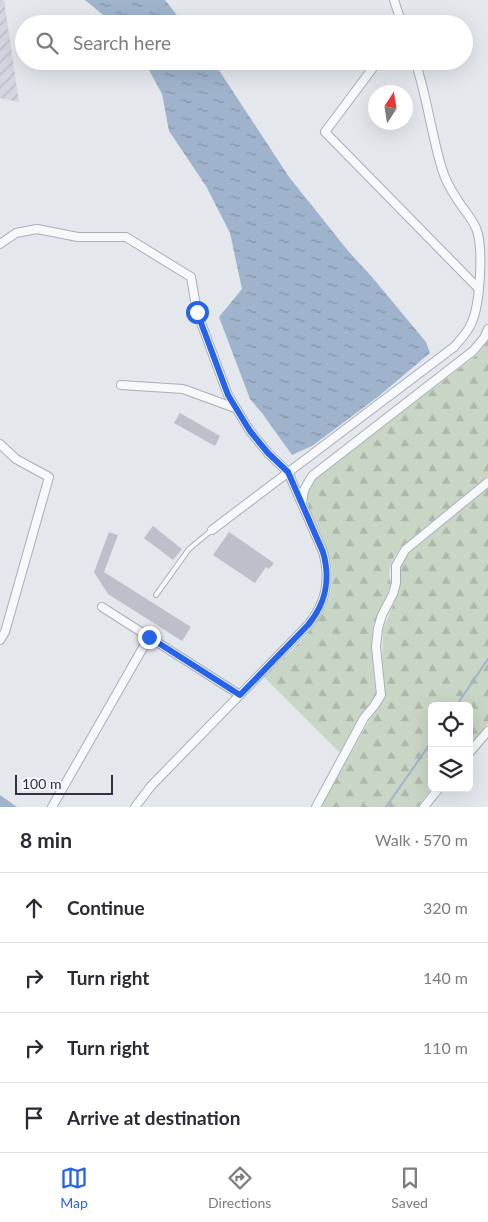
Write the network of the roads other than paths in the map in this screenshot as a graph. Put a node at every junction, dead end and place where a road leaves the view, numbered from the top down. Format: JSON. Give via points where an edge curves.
{"nodes":[{"id":1,"x":394,"y":0,"type":"edge"},
{"id":2,"x":399,"y":15,"type":"edge"},
{"id":3,"x":371,"y":70,"type":"edge"},
{"id":4,"x":418,"y":70,"type":"edge"},
{"id":5,"x":0,"y":244,"type":"edge"},
{"id":6,"x":478,"y":288,"type":"junction"},
{"id":7,"x":488,"y":329,"type":"edge"},
{"id":8,"x":122,"y":384,"type":"dead end"},
{"id":9,"x":235,"y":408,"type":"junction"},
{"id":10,"x":0,"y":444,"type":"edge"},
{"id":11,"x":288,"y":472,"type":"junction"},
{"id":12,"x":488,"y":482,"type":"edge"},
{"id":13,"x":302,"y":505,"type":"junction"},
{"id":14,"x":212,"y":530,"type":"joint"},
{"id":15,"x":156,"y":595,"type":"dead end"},
{"id":16,"x":102,"y":607,"type":"dead end"},
{"id":17,"x":149,"y":637,"type":"junction"},
{"id":18,"x":0,"y":640,"type":"edge"},
{"id":19,"x":240,"y":695,"type":"junction"},
{"id":20,"x":488,"y":731,"type":"edge"},
{"id":21,"x":473,"y":748,"type":"edge"},
{"id":22,"x":436,"y":792,"type":"edge"},
{"id":23,"x":52,"y":807,"type":"edge"},
{"id":24,"x":135,"y":807,"type":"edge"},
{"id":25,"x":316,"y":807,"type":"edge"},
{"id":26,"x":424,"y":807,"type":"edge"}],
"edges":[{"from":1,"to":2,"type":"street"},
{"from":3,"to":6,"type":"street","via":[[325,132]]},
{"from":4,"to":6,"type":"street","via":[[442,171],[472,220],[478,236]]},
{"from":5,"to":9,"type":"street","via":[[16,233],[38,229],[78,237],[126,237],[192,277],[197,312]]},
{"from":6,"to":11,"type":"street","via":[[471,324],[454,347]]},
{"from":7,"to":13,"type":"street","via":[[473,351],[316,472],[306,486]]},
{"from":8,"to":9,"type":"street","via":[[183,389]]},
{"from":9,"to":11,"type":"street","via":[[259,442]]},
{"from":10,"to":18,"type":"street","via":[[16,459],[49,477]]},
{"from":11,"to":13,"type":"street"},
{"from":11,"to":14,"type":"street"},
{"from":12,"to":25,"type":"street","via":[[399,557],[393,594],[378,628],[381,695],[364,718]]},
{"from":13,"to":19,"type":"street","via":[[327,565],[326,591],[308,625]]},
{"from":14,"to":15,"type":"lane","via":[[189,549]]},
{"from":16,"to":17,"type":"street"},
{"from":17,"to":19,"type":"street"},
{"from":17,"to":23,"type":"street"},
{"from":19,"to":24,"type":"street","via":[[151,786]]},
{"from":20,"to":21,"type":"street"},
{"from":22,"to":26,"type":"street"}]}
